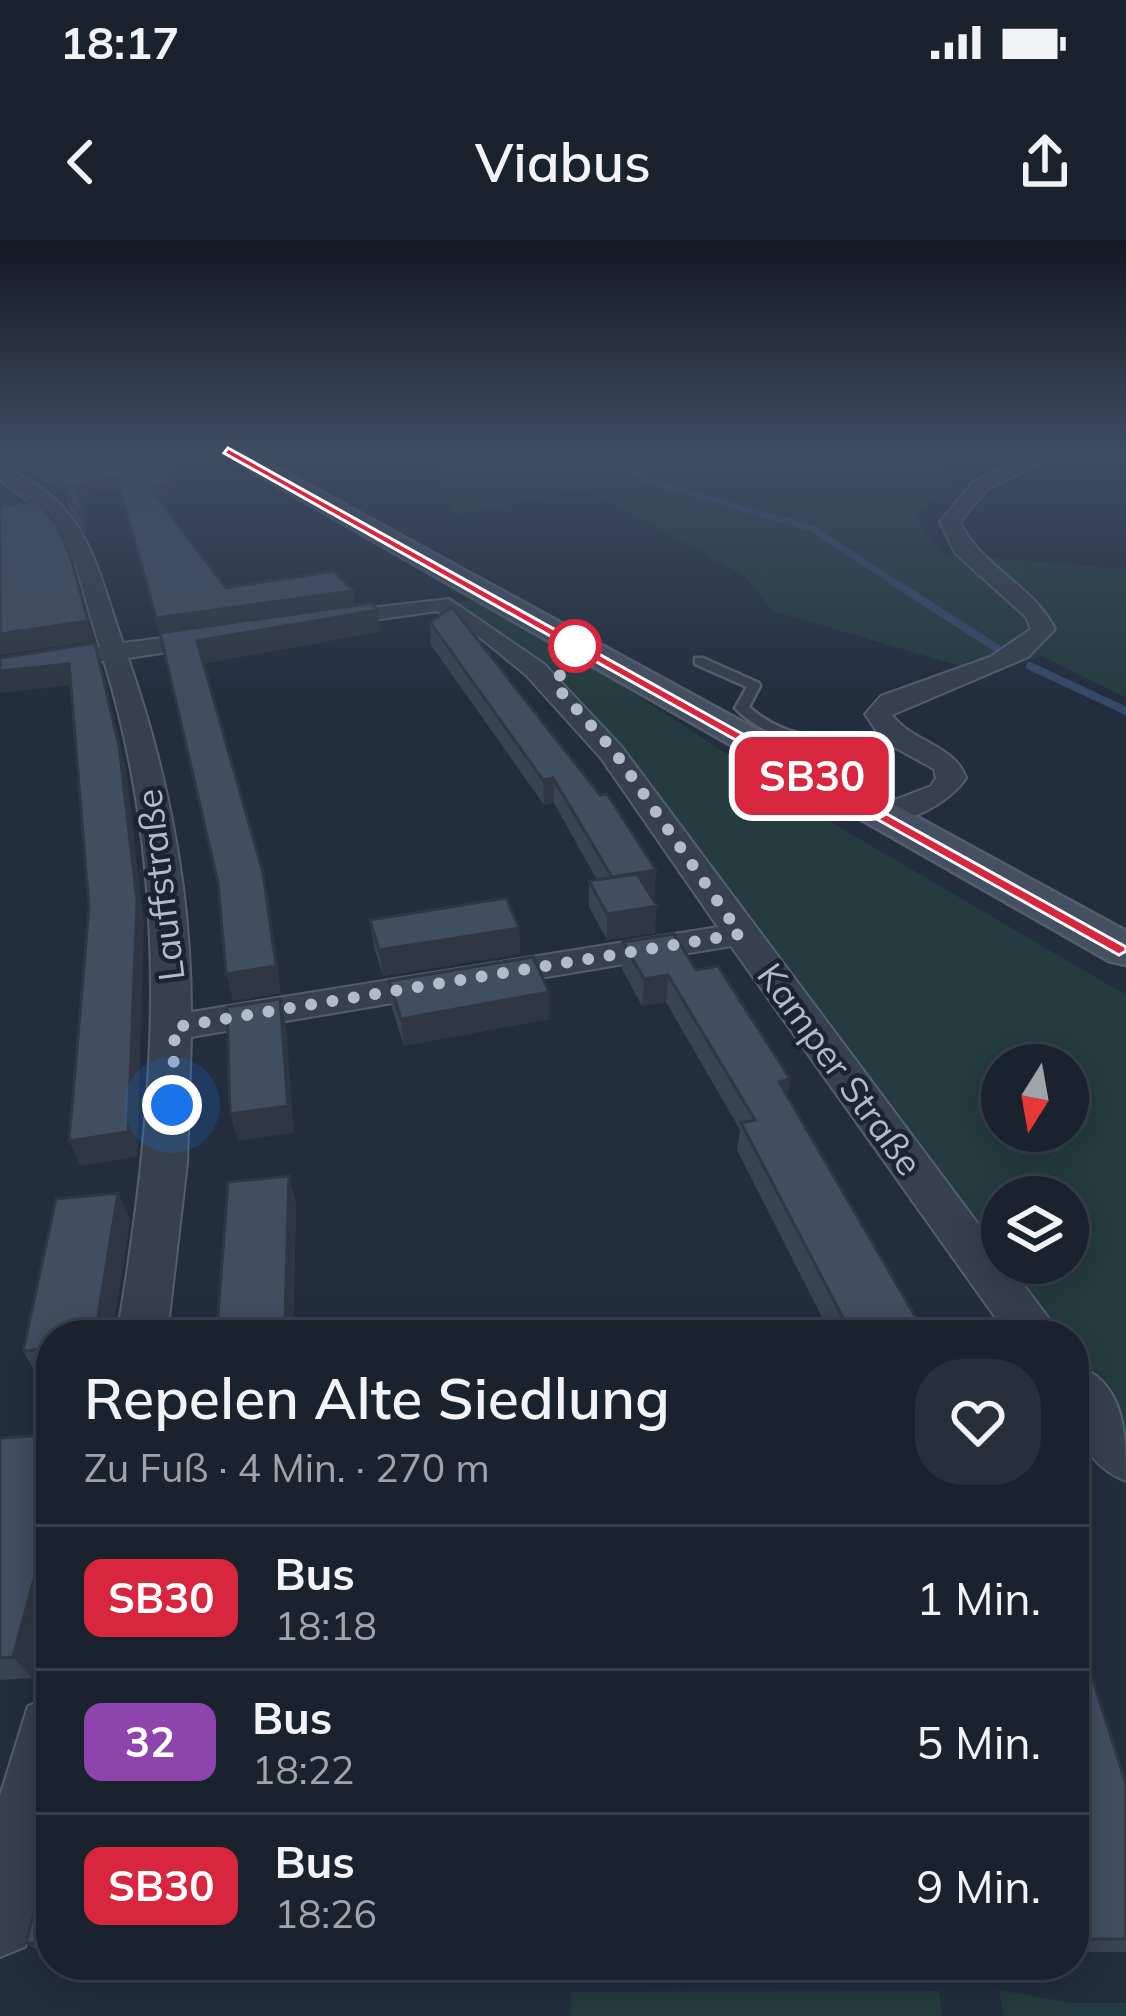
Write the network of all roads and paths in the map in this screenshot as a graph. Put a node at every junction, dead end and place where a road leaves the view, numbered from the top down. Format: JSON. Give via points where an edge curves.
{"nodes":[{"id":1,"x":70,"y":534,"type":"edge"},
{"id":2,"x":377,"y":534,"type":"edge"},
{"id":3,"x":955,"y":534,"type":"edge"},
{"id":4,"x":295,"y":625,"type":"edge"},
{"id":5,"x":249,"y":633,"type":"edge"},
{"id":6,"x":114,"y":654,"type":"junction"},
{"id":7,"x":699,"y":661,"type":"dead end"},
{"id":8,"x":0,"y":668,"type":"edge"},
{"id":9,"x":893,"y":735,"type":"junction"},
{"id":10,"x":882,"y":815,"type":"junction"},
{"id":11,"x":740,"y":934,"type":"junction"},
{"id":12,"x":1126,"y":951,"type":"edge"},
{"id":13,"x":175,"y":1027,"type":"junction"},
{"id":14,"x":144,"y":1320,"type":"edge"},
{"id":15,"x":1025,"y":1320,"type":"edge"},
{"id":16,"x":1089,"y":1406,"type":"edge"},
{"id":17,"x":1126,"y":1456,"type":"edge"},
{"id":18,"x":36,"y":1786,"type":"edge"},
{"id":19,"x":0,"y":1922,"type":"edge"}],
"edges":[{"from":1,"to":6,"type":"street","name":"Lauffstraße","via":[[92,564]]},
{"from":2,"to":10,"type":"main road"},
{"from":3,"to":9,"type":"street","via":[[1036,614],[1039,641],[890,702],[878,714]]},
{"from":4,"to":11,"type":"street","name":"Kamper Straße","via":[[441,604],[494,638],[568,699],[614,751]]},
{"from":5,"to":6,"type":"street"},
{"from":6,"to":8,"type":"street"},
{"from":6,"to":13,"type":"street","name":"Lauffstraße","via":[[145,758],[170,916]]},
{"from":7,"to":9,"type":"lane","via":[[754,686],[742,708],[783,735],[854,743]]},
{"from":9,"to":10,"type":"street","via":[[947,765],[951,778],[942,792]]},
{"from":10,"to":12,"type":"main road"},
{"from":11,"to":13,"type":"street"},
{"from":11,"to":15,"type":"street","name":"Kamper Straße"},
{"from":13,"to":14,"type":"street","name":"Lauffstraße"},
{"from":16,"to":17,"type":"street"},
{"from":18,"to":19,"type":"street"}]}
